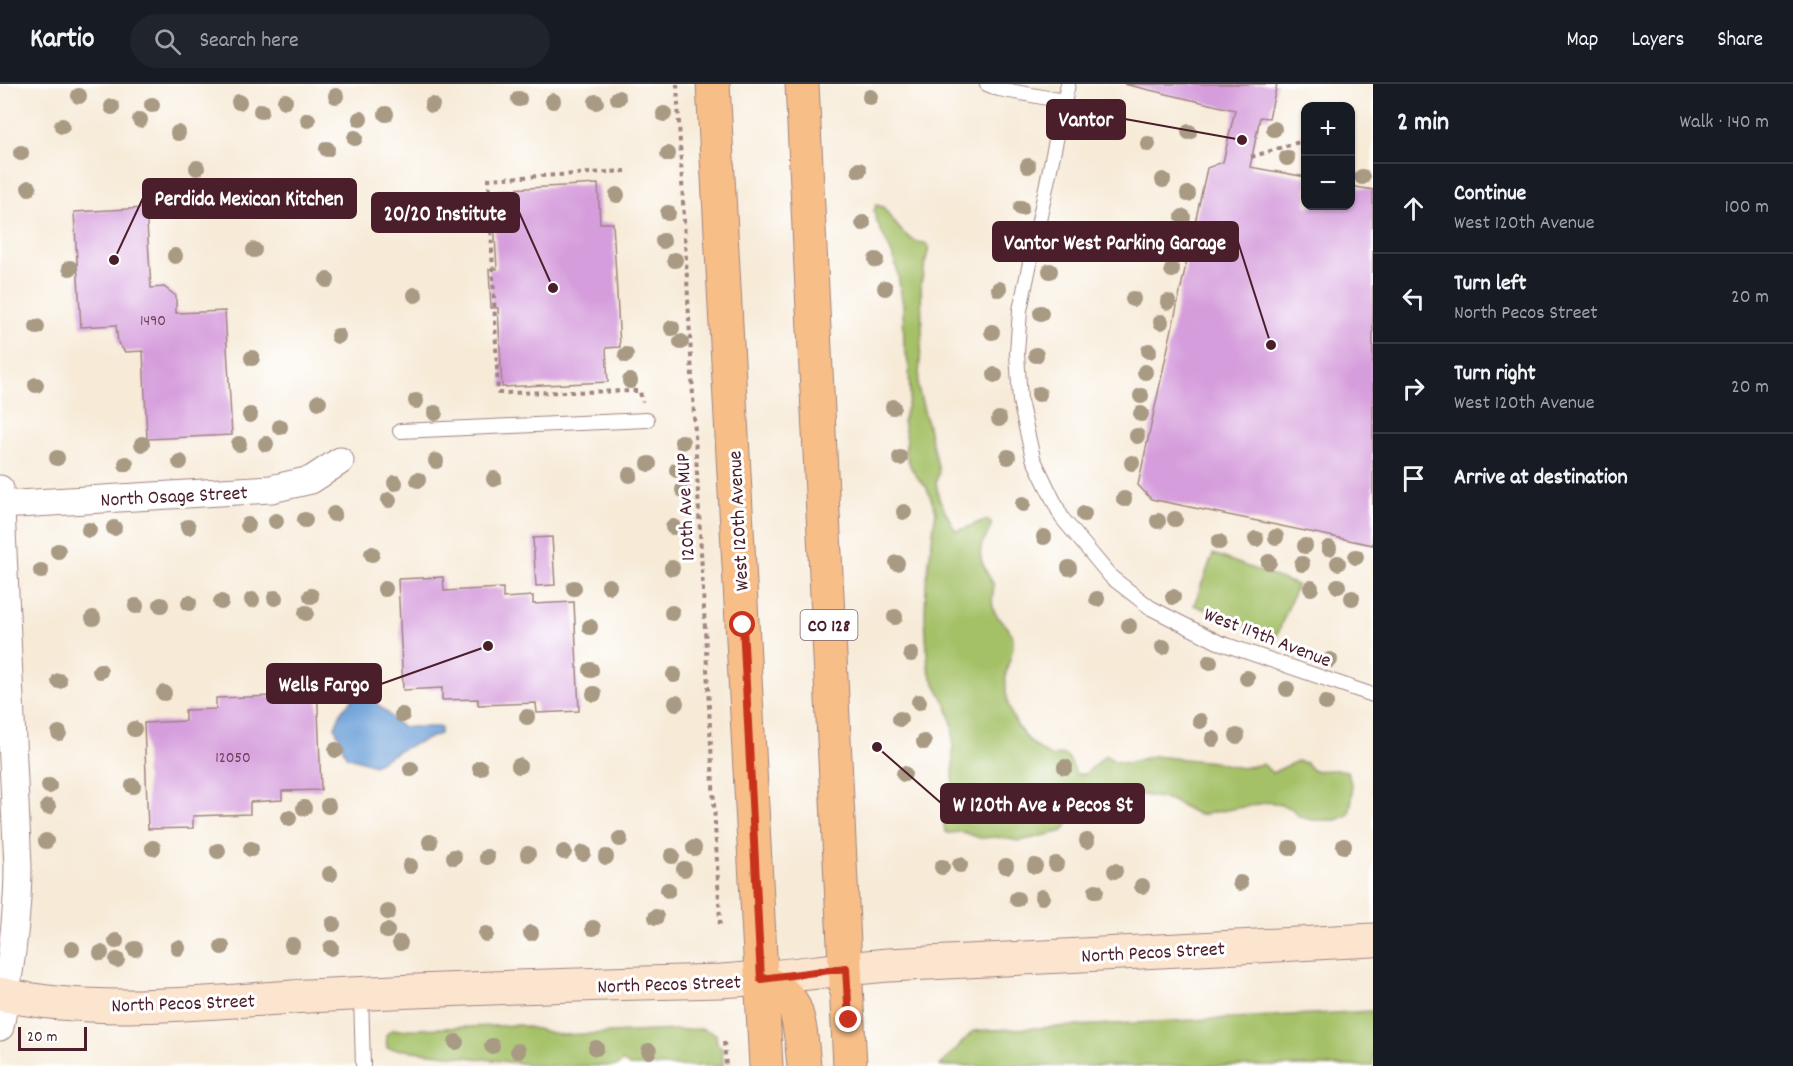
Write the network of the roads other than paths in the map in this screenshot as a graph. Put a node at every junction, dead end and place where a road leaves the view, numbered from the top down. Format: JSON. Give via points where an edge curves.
{"nodes":[{"id":1,"x":713,"y":84,"type":"edge"},
{"id":2,"x":802,"y":84,"type":"edge"},
{"id":3,"x":987,"y":84,"type":"edge"},
{"id":4,"x":1068,"y":84,"type":"edge"},
{"id":5,"x":1064,"y":101,"type":"junction"},
{"id":6,"x":647,"y":420,"type":"dead end"},
{"id":7,"x":400,"y":431,"type":"dead end"},
{"id":8,"x":340,"y":461,"type":"dead end"},
{"id":9,"x":0,"y":489,"type":"edge"},
{"id":10,"x":1,"y":505,"type":"edge"},
{"id":11,"x":1373,"y":695,"type":"edge"},
{"id":12,"x":1373,"y":940,"type":"edge"},
{"id":13,"x":846,"y":968,"type":"junction"},
{"id":14,"x":761,"y":979,"type":"junction"},
{"id":15,"x":3,"y":994,"type":"edge"},
{"id":16,"x":361,"y":994,"type":"junction"},
{"id":17,"x":0,"y":1027,"type":"edge"},
{"id":18,"x":363,"y":1066,"type":"edge"},
{"id":19,"x":766,"y":1066,"type":"edge"},
{"id":20,"x":804,"y":1066,"type":"edge"},
{"id":21,"x":850,"y":1066,"type":"edge"}],
"edges":[{"from":1,"to":14,"type":"main road","name":"West 120th Avenue"},
{"from":2,"to":13,"type":"main road","number":"CO 128"},
{"from":3,"to":5,"type":"lane"},
{"from":4,"to":5,"type":"lane","name":"West 119th Avenue"},
{"from":5,"to":11,"type":"lane","name":"West 119th Avenue","via":[[1020,310],[1017,352],[1020,401],[1033,458],[1062,518],[1112,577],[1151,608],[1218,642]]},
{"from":6,"to":7,"type":"lane"},
{"from":8,"to":10,"type":"street","name":"North Osage Street","via":[[311,480],[271,489]]},
{"from":9,"to":10,"type":"street"},
{"from":10,"to":15,"type":"street","via":[[18,866],[17,918]]},
{"from":12,"to":13,"type":"street","name":"North Pecos Street"},
{"from":13,"to":14,"type":"street","name":"North Pecos Street"},
{"from":13,"to":21,"type":"main road","number":"CO 128"},
{"from":14,"to":16,"type":"street","name":"North Pecos Street"},
{"from":14,"to":19,"type":"main road","name":"West 120th Avenue"},
{"from":14,"to":20,"type":"main road","via":[[792,1003]]},
{"from":15,"to":16,"type":"street","name":"North Pecos Street","via":[[52,1004],[145,1005]]},
{"from":15,"to":17,"type":"street"},
{"from":16,"to":18,"type":"lane"}]}
